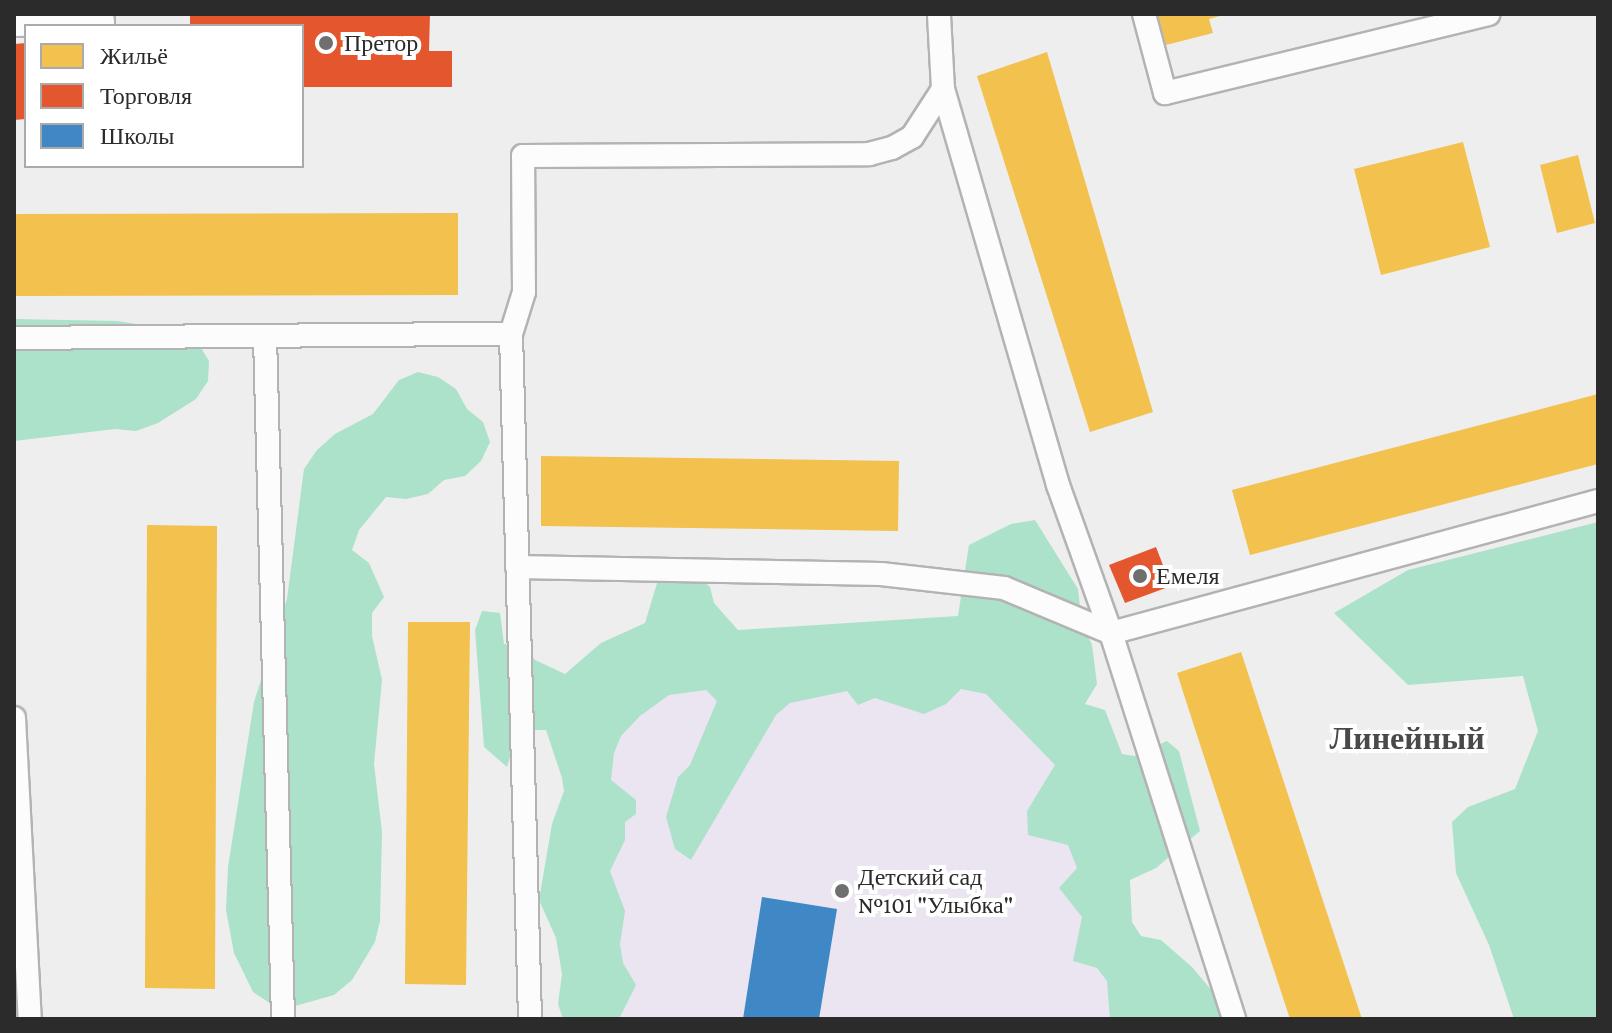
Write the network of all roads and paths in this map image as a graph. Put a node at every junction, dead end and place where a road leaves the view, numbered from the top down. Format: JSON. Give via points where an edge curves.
{"nodes":[{"id":1,"x":939,"y":14,"type":"edge"},
{"id":2,"x":1144,"y":14,"type":"edge"},
{"id":3,"x":1489,"y":14,"type":"edge"},
{"id":4,"x":102,"y":21,"type":"edge"},
{"id":5,"x":36,"y":24,"type":"edge"},
{"id":6,"x":943,"y":89,"type":"junction"},
{"id":7,"x":511,"y":334,"type":"junction"},
{"id":8,"x":265,"y":336,"type":"junction"},
{"id":9,"x":14,"y":338,"type":"edge"},
{"id":10,"x":1598,"y":501,"type":"edge"},
{"id":11,"x":517,"y":567,"type":"junction"},
{"id":12,"x":1111,"y":633,"type":"junction"},
{"id":13,"x":14,"y":718,"type":"edge"},
{"id":14,"x":30,"y":1019,"type":"edge"},
{"id":15,"x":283,"y":1019,"type":"edge"},
{"id":16,"x":530,"y":1019,"type":"edge"},
{"id":17,"x":1234,"y":1019,"type":"edge"}],
"edges":[{"from":1,"to":6,"type":"lane"},
{"from":2,"to":3,"type":"lane","via":[[1165,93]]},
{"from":4,"to":5,"type":"lane"},
{"from":6,"to":7,"type":"lane","via":[[912,137],[869,154],[523,156],[524,292]]},
{"from":6,"to":12,"type":"lane","via":[[1058,485]]},
{"from":7,"to":8,"type":"lane"},
{"from":7,"to":11,"type":"lane"},
{"from":8,"to":9,"type":"lane"},
{"from":8,"to":15,"type":"lane"},
{"from":10,"to":12,"type":"lane"},
{"from":11,"to":12,"type":"lane","via":[[881,574],[1004,588]]},
{"from":11,"to":16,"type":"lane"},
{"from":12,"to":17,"type":"lane"},
{"from":13,"to":14,"type":"lane"}]}
